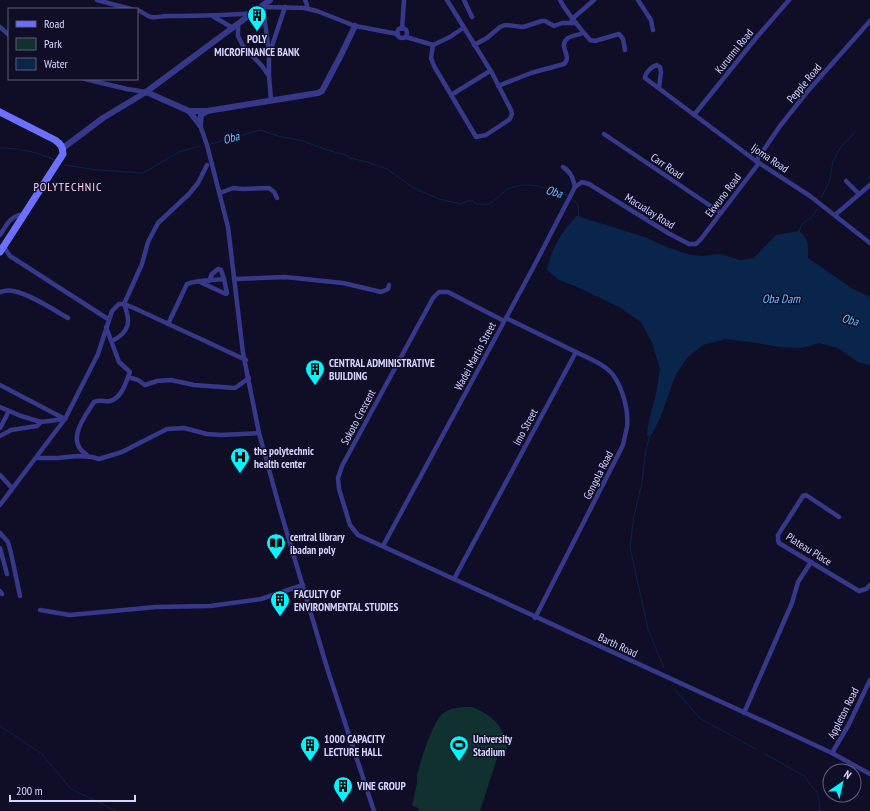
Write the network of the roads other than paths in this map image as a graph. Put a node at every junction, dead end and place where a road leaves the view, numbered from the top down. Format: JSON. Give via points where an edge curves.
{"nodes":[{"id":1,"x":97,"y":0,"type":"edge"},
{"id":2,"x":270,"y":0,"type":"edge"},
{"id":3,"x":304,"y":0,"type":"edge"},
{"id":4,"x":404,"y":0,"type":"edge"},
{"id":5,"x":447,"y":0,"type":"edge"},
{"id":6,"x":464,"y":0,"type":"edge"},
{"id":7,"x":560,"y":0,"type":"edge"},
{"id":8,"x":594,"y":0,"type":"edge"},
{"id":9,"x":638,"y":0,"type":"edge"},
{"id":10,"x":789,"y":0,"type":"edge"},
{"id":11,"x":262,"y":7,"type":"junction"},
{"id":12,"x":285,"y":7,"type":"junction"},
{"id":13,"x":127,"y":8,"type":"edge"},
{"id":14,"x":307,"y":8,"type":"junction"},
{"id":15,"x":138,"y":10,"type":"edge"},
{"id":16,"x":254,"y":12,"type":"junction"},
{"id":17,"x":213,"y":16,"type":"junction"},
{"id":18,"x":472,"y":17,"type":"dead end"},
{"id":19,"x":572,"y":19,"type":"junction"},
{"id":20,"x":870,"y":21,"type":"edge"},
{"id":21,"x":576,"y":23,"type":"junction"},
{"id":22,"x":236,"y":26,"type":"junction"},
{"id":23,"x":355,"y":26,"type":"junction"},
{"id":24,"x":0,"y":27,"type":"edge"},
{"id":25,"x":464,"y":28,"type":"junction"},
{"id":26,"x":402,"y":29,"type":"junction"},
{"id":27,"x":653,"y":30,"type":"dead end"},
{"id":28,"x":583,"y":33,"type":"junction"},
{"id":29,"x":8,"y":34,"type":"edge"},
{"id":30,"x":398,"y":34,"type":"junction"},
{"id":31,"x":406,"y":37,"type":"junction"},
{"id":32,"x":474,"y":45,"type":"junction"},
{"id":33,"x":433,"y":46,"type":"junction"},
{"id":34,"x":625,"y":50,"type":"dead end"},
{"id":35,"x":269,"y":55,"type":"junction"},
{"id":36,"x":490,"y":71,"type":"junction"},
{"id":37,"x":269,"y":76,"type":"junction"},
{"id":38,"x":89,"y":80,"type":"edge"},
{"id":39,"x":498,"y":86,"type":"junction"},
{"id":40,"x":659,"y":88,"type":"junction"},
{"id":41,"x":146,"y":92,"type":"junction"},
{"id":42,"x":451,"y":94,"type":"junction"},
{"id":43,"x":271,"y":100,"type":"junction"},
{"id":44,"x":207,"y":110,"type":"junction"},
{"id":45,"x":188,"y":111,"type":"junction"},
{"id":46,"x":0,"y":112,"type":"edge"},
{"id":47,"x":694,"y":116,"type":"junction"},
{"id":48,"x":200,"y":125,"type":"junction"},
{"id":49,"x":604,"y":134,"type":"dead end"},
{"id":50,"x":63,"y":148,"type":"junction"},
{"id":51,"x":758,"y":162,"type":"junction"},
{"id":52,"x":207,"y":165,"type":"dead end"},
{"id":53,"x":563,"y":167,"type":"dead end"},
{"id":54,"x":846,"y":181,"type":"dead end"},
{"id":55,"x":870,"y":185,"type":"edge"},
{"id":56,"x":575,"y":187,"type":"junction"},
{"id":57,"x":866,"y":188,"type":"junction"},
{"id":58,"x":220,"y":193,"type":"junction"},
{"id":59,"x":870,"y":193,"type":"edge"},
{"id":60,"x":859,"y":194,"type":"junction"},
{"id":61,"x":277,"y":198,"type":"dead end"},
{"id":62,"x":721,"y":213,"type":"junction"},
{"id":63,"x":25,"y":214,"type":"junction"},
{"id":64,"x":835,"y":215,"type":"junction"},
{"id":65,"x":0,"y":235,"type":"edge"},
{"id":66,"x":701,"y":239,"type":"joint"},
{"id":67,"x":870,"y":243,"type":"edge"},
{"id":68,"x":2,"y":250,"type":"edge"},
{"id":69,"x":224,"y":279,"type":"junction"},
{"id":70,"x":235,"y":279,"type":"junction"},
{"id":71,"x":209,"y":281,"type":"junction"},
{"id":72,"x":200,"y":282,"type":"junction"},
{"id":73,"x":389,"y":285,"type":"dead end"},
{"id":74,"x":0,"y":292,"type":"edge"},
{"id":75,"x":124,"y":304,"type":"junction"},
{"id":76,"x":68,"y":318,"type":"dead end"},
{"id":77,"x":108,"y":319,"type":"junction"},
{"id":78,"x":505,"y":320,"type":"junction"},
{"id":79,"x":168,"y":324,"type":"junction"},
{"id":80,"x":106,"y":327,"type":"junction"},
{"id":81,"x":112,"y":341,"type":"junction"},
{"id":82,"x":576,"y":352,"type":"junction"},
{"id":83,"x":229,"y":353,"type":"junction"},
{"id":84,"x":243,"y":353,"type":"junction"},
{"id":85,"x":246,"y":360,"type":"junction"},
{"id":86,"x":128,"y":377,"type":"junction"},
{"id":87,"x":248,"y":378,"type":"junction"},
{"id":88,"x":0,"y":385,"type":"edge"},
{"id":89,"x":0,"y":407,"type":"edge"},
{"id":90,"x":8,"y":411,"type":"junction"},
{"id":91,"x":65,"y":419,"type":"junction"},
{"id":92,"x":41,"y":422,"type":"junction"},
{"id":93,"x":0,"y":428,"type":"edge"},
{"id":94,"x":259,"y":433,"type":"junction"},
{"id":95,"x":0,"y":436,"type":"edge"},
{"id":96,"x":90,"y":456,"type":"junction"},
{"id":97,"x":36,"y":458,"type":"junction"},
{"id":98,"x":0,"y":475,"type":"edge"},
{"id":99,"x":12,"y":488,"type":"junction"},
{"id":100,"x":0,"y":505,"type":"edge"},
{"id":101,"x":839,"y":517,"type":"dead end"},
{"id":102,"x":0,"y":533,"type":"edge"},
{"id":103,"x":358,"y":535,"type":"joint"},
{"id":104,"x":383,"y":546,"type":"junction"},
{"id":105,"x":0,"y":548,"type":"edge"},
{"id":106,"x":811,"y":562,"type":"junction"},
{"id":107,"x":7,"y":574,"type":"dead end"},
{"id":108,"x":454,"y":579,"type":"junction"},
{"id":109,"x":304,"y":585,"type":"junction"},
{"id":110,"x":870,"y":585,"type":"edge"},
{"id":111,"x":20,"y":596,"type":"dead end"},
{"id":112,"x":40,"y":610,"type":"dead end"},
{"id":113,"x":536,"y":618,"type":"junction"},
{"id":114,"x":870,"y":680,"type":"edge"},
{"id":115,"x":744,"y":713,"type":"junction"},
{"id":116,"x":832,"y":753,"type":"junction"},
{"id":117,"x":870,"y":774,"type":"edge"},
{"id":118,"x":374,"y":811,"type":"edge"}],
"edges":[{"from":1,"to":13,"type":"street"},
{"from":2,"to":11,"type":"street"},
{"from":3,"to":14,"type":"street"},
{"from":4,"to":26,"type":"street"},
{"from":5,"to":25,"type":"street"},
{"from":6,"to":18,"type":"street"},
{"from":7,"to":19,"type":"street"},
{"from":8,"to":19,"type":"street"},
{"from":9,"to":27,"type":"street","via":[[651,20]]},
{"from":10,"to":47,"type":"street","name":"Kurunmi Road"},
{"from":11,"to":12,"type":"street"},
{"from":11,"to":16,"type":"street"},
{"from":11,"to":35,"type":"street"},
{"from":12,"to":14,"type":"street"},
{"from":12,"to":35,"type":"street"},
{"from":14,"to":23,"type":"street"},
{"from":15,"to":17,"type":"street","via":[[157,17]]},
{"from":16,"to":17,"type":"street"},
{"from":16,"to":22,"type":"street"},
{"from":17,"to":22,"type":"street"},
{"from":19,"to":21,"type":"street"},
{"from":20,"to":51,"type":"street","name":"Pepple Road","via":[[807,92],[780,126]]},
{"from":21,"to":28,"type":"street"},
{"from":21,"to":32,"type":"street","via":[[554,26],[542,21],[523,26],[505,25]]},
{"from":22,"to":37,"type":"street","via":[[243,46]]},
{"from":22,"to":41,"type":"street"},
{"from":23,"to":30,"type":"street"},
{"from":23,"to":43,"type":"street","via":[[322,91]]},
{"from":24,"to":29,"type":"street"},
{"from":25,"to":32,"type":"street"},
{"from":25,"to":33,"type":"street"},
{"from":26,"to":30,"type":"street"},
{"from":26,"to":31,"type":"street","via":[[407,32]]},
{"from":28,"to":34,"type":"street","via":[[592,41],[622,35]]},
{"from":28,"to":39,"type":"street","via":[[565,40],[563,44],[567,57],[564,64]]},
{"from":30,"to":31,"type":"street","via":[[399,37]]},
{"from":31,"to":33,"type":"street"},
{"from":32,"to":36,"type":"street"},
{"from":33,"to":42,"type":"street","via":[[431,58]]},
{"from":35,"to":37,"type":"street"},
{"from":36,"to":39,"type":"street"},
{"from":36,"to":42,"type":"street"},
{"from":37,"to":43,"type":"street"},
{"from":38,"to":41,"type":"street"},
{"from":39,"to":42,"type":"street","via":[[512,114],[510,119],[480,137],[476,137]]},
{"from":40,"to":40,"type":"street","name":"Ijoma Road","via":[[645,78],[655,65],[660,67],[661,72]]},
{"from":40,"to":47,"type":"street","name":"Ijoma Road"},
{"from":41,"to":45,"type":"street"},
{"from":41,"to":50,"type":"street","via":[[103,118]]},
{"from":43,"to":44,"type":"street"},
{"from":44,"to":45,"type":"street"},
{"from":44,"to":48,"type":"street","via":[[201,115]]},
{"from":45,"to":48,"type":"street"},
{"from":46,"to":50,"type":"main road","via":[[55,140]]},
{"from":47,"to":51,"type":"street","name":"Ijoma Road"},
{"from":48,"to":58,"type":"street"},
{"from":49,"to":62,"type":"street","name":"Carr Road"},
{"from":50,"to":63,"type":"main road","via":[[63,154]]},
{"from":51,"to":62,"type":"street","name":"Ekwuno Road"},
{"from":51,"to":64,"type":"street","name":"Ijoma Road"},
{"from":52,"to":75,"type":"street","via":[[189,194],[158,223]]},
{"from":53,"to":56,"type":"street","via":[[570,173]]},
{"from":54,"to":60,"type":"street"},
{"from":55,"to":57,"type":"street"},
{"from":56,"to":66,"type":"street","name":"Macualay Road","via":[[582,182],[589,184],[689,244],[696,244]]},
{"from":56,"to":78,"type":"street","name":"Wadei Martin Street"},
{"from":57,"to":59,"type":"street"},
{"from":57,"to":60,"type":"street"},
{"from":58,"to":61,"type":"street","via":[[233,188],[270,188]]},
{"from":58,"to":70,"type":"street","via":[[228,227]]},
{"from":60,"to":64,"type":"street"},
{"from":62,"to":66,"type":"street","name":"Ekwuno Road"},
{"from":63,"to":65,"type":"street","via":[[11,218]]},
{"from":63,"to":68,"type":"main road"},
{"from":64,"to":67,"type":"street","name":"Ijoma Road"},
{"from":68,"to":77,"type":"street"},
{"from":69,"to":71,"type":"street"},
{"from":69,"to":71,"type":"street","via":[[218,269]]},
{"from":69,"to":72,"type":"street","via":[[226,294]]},
{"from":70,"to":73,"type":"street","via":[[285,277],[343,283],[381,292],[388,289]]},
{"from":70,"to":84,"type":"street"},
{"from":71,"to":72,"type":"street"},
{"from":72,"to":79,"type":"street","via":[[187,284]]},
{"from":74,"to":76,"type":"street","via":[[13,290],[21,293]]},
{"from":75,"to":77,"type":"street","via":[[116,306]]},
{"from":75,"to":79,"type":"street"},
{"from":75,"to":81,"type":"street","via":[[128,325],[125,332]]},
{"from":77,"to":80,"type":"street"},
{"from":78,"to":82,"type":"street"},
{"from":78,"to":103,"type":"street","name":"Sokoto Crescent","via":[[448,292],[439,292],[433,298],[342,466],[338,478],[350,525]]},
{"from":78,"to":104,"type":"street","name":"Wadei Martin Street"},
{"from":79,"to":83,"type":"street"},
{"from":80,"to":81,"type":"street"},
{"from":80,"to":91,"type":"street","via":[[98,354]]},
{"from":81,"to":86,"type":"street","via":[[119,362],[130,372]]},
{"from":82,"to":108,"type":"street","name":"Imo Street"},
{"from":82,"to":113,"type":"street","name":"Gongola Road","via":[[614,375],[625,406],[627,427],[623,445]]},
{"from":83,"to":84,"type":"street"},
{"from":83,"to":85,"type":"street"},
{"from":84,"to":85,"type":"street"},
{"from":85,"to":87,"type":"street"},
{"from":86,"to":87,"type":"street","via":[[145,385],[171,380],[194,385],[234,388]]},
{"from":86,"to":96,"type":"street","via":[[117,398],[94,402],[79,427],[76,442],[78,447]]},
{"from":87,"to":94,"type":"street"},
{"from":88,"to":91,"type":"street"},
{"from":89,"to":90,"type":"street"},
{"from":90,"to":92,"type":"street"},
{"from":90,"to":93,"type":"street"},
{"from":91,"to":92,"type":"street"},
{"from":91,"to":97,"type":"street"},
{"from":92,"to":95,"type":"street","via":[[37,426],[11,430]]},
{"from":94,"to":96,"type":"street","via":[[222,435],[184,428],[167,429],[122,452],[99,459]]},
{"from":94,"to":109,"type":"street"},
{"from":96,"to":97,"type":"street"},
{"from":97,"to":99,"type":"street"},
{"from":98,"to":99,"type":"street"},
{"from":99,"to":100,"type":"street"},
{"from":101,"to":106,"type":"street","name":"Plateau Place","via":[[806,495],[800,499],[778,535],[778,540]]},
{"from":102,"to":111,"type":"street","via":[[8,542]]},
{"from":103,"to":104,"type":"street","name":"Barth Road"},
{"from":104,"to":108,"type":"street","name":"Barth Road"},
{"from":105,"to":107,"type":"street"},
{"from":106,"to":110,"type":"street","name":"Plateau Place","via":[[859,591]]},
{"from":106,"to":115,"type":"street","via":[[798,582],[792,603]]},
{"from":108,"to":113,"type":"street","name":"Barth Road"},
{"from":109,"to":112,"type":"street","via":[[261,599],[210,606],[156,607],[70,615]]},
{"from":109,"to":118,"type":"street","via":[[328,671]]},
{"from":113,"to":115,"type":"street","name":"Barth Road"},
{"from":114,"to":116,"type":"street","name":"Appleton Road"},
{"from":115,"to":116,"type":"street","name":"Barth Road"},
{"from":116,"to":117,"type":"street","name":"Barth Road"}]}
